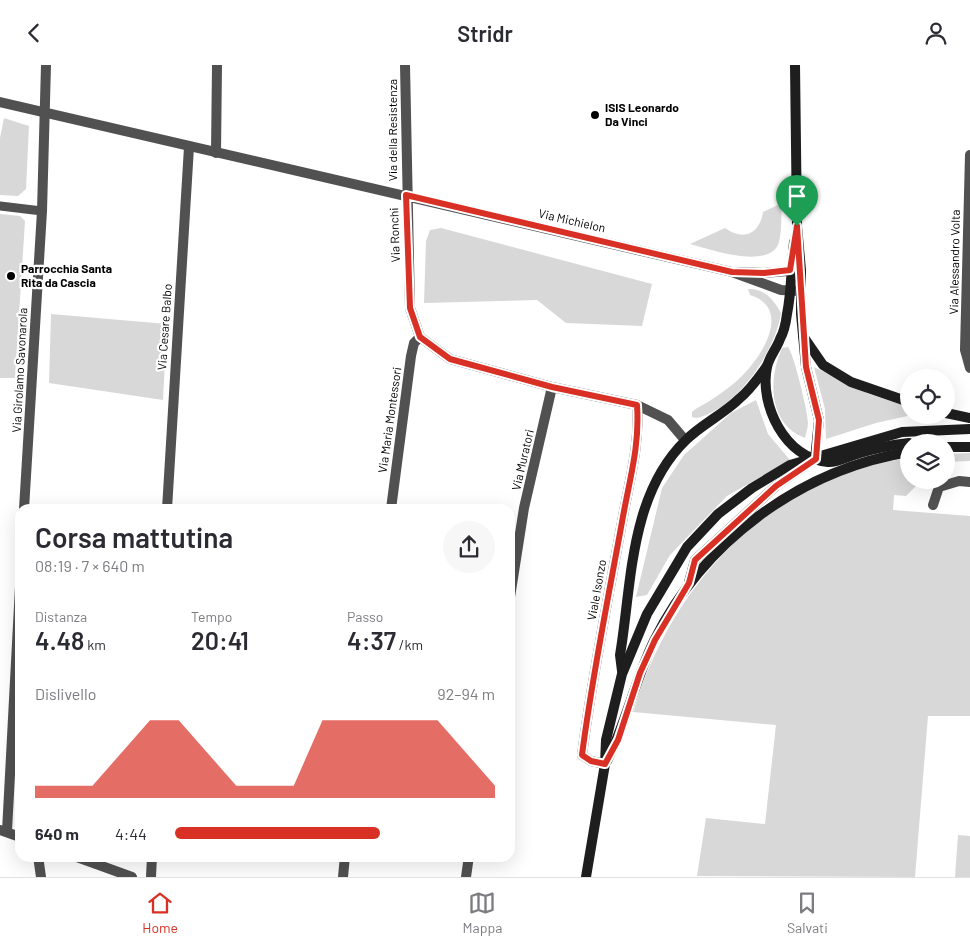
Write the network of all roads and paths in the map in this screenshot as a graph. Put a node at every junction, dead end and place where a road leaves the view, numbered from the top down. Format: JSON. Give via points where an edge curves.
{"nodes":[{"id":1,"x":46,"y":65,"type":"edge"},
{"id":2,"x":217,"y":65,"type":"edge"},
{"id":3,"x":405,"y":65,"type":"edge"},
{"id":4,"x":796,"y":65,"type":"edge"},
{"id":5,"x":0,"y":102,"type":"edge"},
{"id":6,"x":45,"y":112,"type":"junction"},
{"id":7,"x":188,"y":147,"type":"junction"},
{"id":8,"x":216,"y":153,"type":"junction"},
{"id":9,"x":970,"y":155,"type":"edge"},
{"id":10,"x":406,"y":195,"type":"junction"},
{"id":11,"x":0,"y":206,"type":"edge"},
{"id":12,"x":42,"y":211,"type":"junction"},
{"id":13,"x":797,"y":226,"type":"junction"},
{"id":14,"x":790,"y":270,"type":"junction"},
{"id":15,"x":801,"y":270,"type":"junction"},
{"id":16,"x":732,"y":272,"type":"junction"},
{"id":17,"x":790,"y":291,"type":"junction"},
{"id":18,"x":801,"y":291,"type":"junction"},
{"id":19,"x":803,"y":336,"type":"junction"},
{"id":20,"x":420,"y":337,"type":"junction"},
{"id":21,"x":767,"y":366,"type":"junction"},
{"id":22,"x":970,"y":368,"type":"edge"},
{"id":23,"x":552,"y":387,"type":"junction"},
{"id":24,"x":900,"y":399,"type":"edge"},
{"id":25,"x":637,"y":405,"type":"junction"},
{"id":26,"x":955,"y":415,"type":"edge"},
{"id":27,"x":970,"y":419,"type":"edge"},
{"id":28,"x":970,"y":429,"type":"edge"},
{"id":29,"x":685,"y":440,"type":"junction"},
{"id":30,"x":900,"y":444,"type":"edge"},
{"id":31,"x":955,"y":447,"type":"edge"},
{"id":32,"x":970,"y":447,"type":"edge"},
{"id":33,"x":900,"y":453,"type":"edge"},
{"id":34,"x":816,"y":459,"type":"junction"},
{"id":35,"x":970,"y":482,"type":"edge"},
{"id":36,"x":24,"y":504,"type":"edge"},
{"id":37,"x":167,"y":504,"type":"edge"},
{"id":38,"x":392,"y":504,"type":"edge"},
{"id":39,"x":933,"y":505,"type":"dead end"},
{"id":40,"x":515,"y":565,"type":"edge"},
{"id":41,"x":689,"y":583,"type":"junction"},
{"id":42,"x":15,"y":663,"type":"edge"},
{"id":43,"x":622,"y":674,"type":"junction"},
{"id":44,"x":605,"y":764,"type":"junction"},
{"id":45,"x":4,"y":831,"type":"edge"},
{"id":46,"x":39,"y":862,"type":"edge"},
{"id":47,"x":91,"y":862,"type":"edge"},
{"id":48,"x":152,"y":862,"type":"edge"},
{"id":49,"x":344,"y":862,"type":"edge"},
{"id":50,"x":468,"y":862,"type":"edge"},
{"id":51,"x":41,"y":877,"type":"edge"},
{"id":52,"x":132,"y":877,"type":"edge"},
{"id":53,"x":151,"y":877,"type":"edge"},
{"id":54,"x":343,"y":877,"type":"edge"},
{"id":55,"x":466,"y":877,"type":"edge"},
{"id":56,"x":586,"y":877,"type":"edge"}],
"edges":[{"from":1,"to":6,"type":"street","name":"Via Girolamo Savonarola"},
{"from":2,"to":8,"type":"street"},
{"from":3,"to":10,"type":"street","name":"Via della Resistenza"},
{"from":4,"to":13,"type":"street"},
{"from":5,"to":6,"type":"street","name":"Via Ronchi"},
{"from":6,"to":7,"type":"street","name":"Via Ronchi"},
{"from":6,"to":12,"type":"street","name":"Via Girolamo Savonarola"},
{"from":7,"to":8,"type":"street","name":"Via Ronchi"},
{"from":7,"to":37,"type":"street","name":"Via Cesare Balbo"},
{"from":8,"to":10,"type":"street","name":"Via Ronchi"},
{"from":9,"to":22,"type":"street","name":"Via Alessandro Volta","via":[[965,350]]},
{"from":10,"to":16,"type":"street","name":"Via Michielon"},
{"from":10,"to":20,"type":"street","name":"Via Ronchi","via":[[410,308]]},
{"from":11,"to":12,"type":"lane"},
{"from":12,"to":36,"type":"street","name":"Via Girolamo Savonarola"},
{"from":13,"to":14,"type":"street"},
{"from":13,"to":15,"type":"street"},
{"from":14,"to":15,"type":"street","name":"Via Michielon"},
{"from":14,"to":16,"type":"street","name":"Via Michielon"},
{"from":14,"to":17,"type":"street"},
{"from":15,"to":18,"type":"street"},
{"from":16,"to":17,"type":"street","name":"Via Michielon","via":[[760,284]]},
{"from":17,"to":18,"type":"street","name":"Via Michielon"},
{"from":17,"to":21,"type":"street","via":[[781,338]]},
{"from":18,"to":19,"type":"street"},
{"from":19,"to":24,"type":"street","via":[[824,365],[851,382]]},
{"from":19,"to":34,"type":"street","via":[[806,367],[819,420]]},
{"from":20,"to":23,"type":"street","via":[[450,359]]},
{"from":20,"to":38,"type":"street","name":"Via Maria Montessori","via":[[414,343],[411,356]]},
{"from":21,"to":29,"type":"street","via":[[739,399]]},
{"from":21,"to":34,"type":"street","via":[[769,410],[789,442]]},
{"from":23,"to":25,"type":"street"},
{"from":23,"to":40,"type":"street","name":"Via Muratori","via":[[524,508]]},
{"from":25,"to":29,"type":"street","via":[[668,420]]},
{"from":25,"to":44,"type":"street","name":"Viale Isonzo","via":[[636,457],[620,528],[582,755]]},
{"from":26,"to":27,"type":"street"},
{"from":28,"to":34,"type":"street","via":[[902,432]]},
{"from":29,"to":43,"type":"street","via":[[650,492],[640,525],[620,655]]},
{"from":30,"to":34,"type":"street","via":[[829,462]]},
{"from":31,"to":32,"type":"street"},
{"from":33,"to":41,"type":"street","via":[[824,476],[797,491],[746,525]]},
{"from":34,"to":41,"type":"street","via":[[776,486],[695,560]]},
{"from":34,"to":43,"type":"street","via":[[790,465],[752,487],[718,514],[687,547],[647,614]]},
{"from":35,"to":39,"type":"street","via":[[958,481],[939,487]]},
{"from":41,"to":44,"type":"street","via":[[655,640],[640,673],[618,740]]},
{"from":42,"to":45,"type":"street"},
{"from":43,"to":44,"type":"street","via":[[606,740]]},
{"from":44,"to":56,"type":"street"},
{"from":46,"to":51,"type":"street"},
{"from":47,"to":52,"type":"street"},
{"from":48,"to":53,"type":"street"},
{"from":49,"to":54,"type":"street"},
{"from":50,"to":55,"type":"street"}]}
